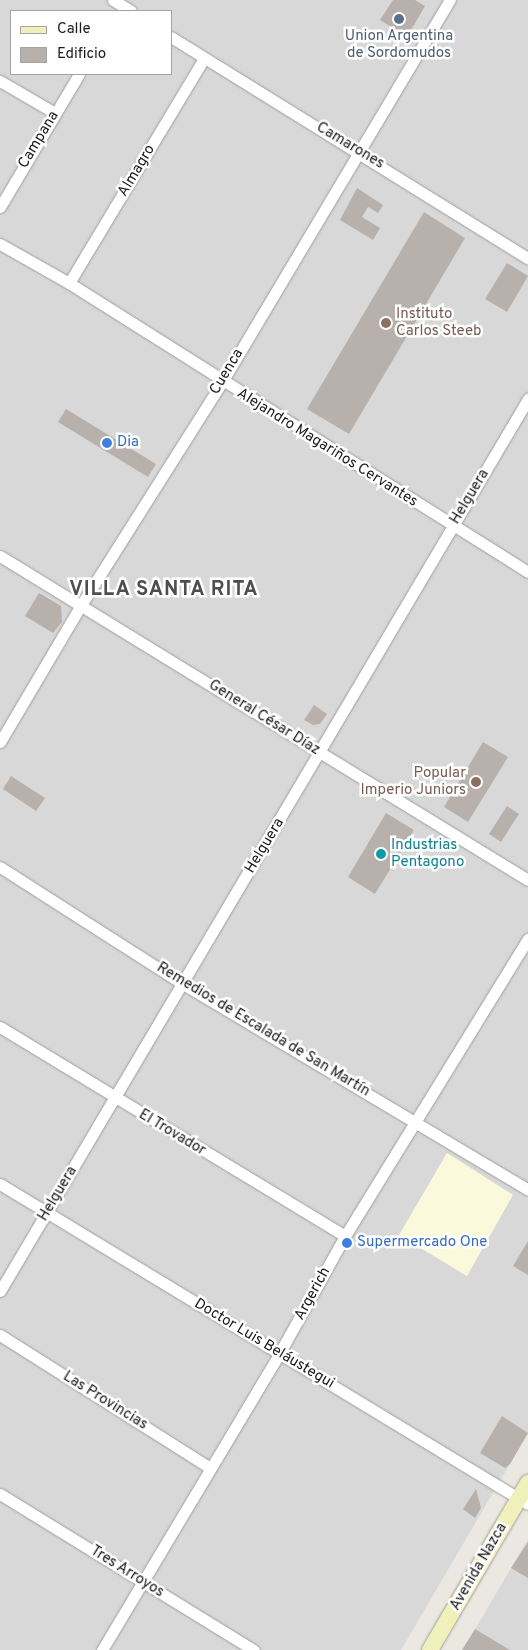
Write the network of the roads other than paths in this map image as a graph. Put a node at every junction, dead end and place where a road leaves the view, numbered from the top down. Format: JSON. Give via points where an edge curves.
{"nodes":[{"id":1,"x":450,"y":0,"type":"edge"},
{"id":2,"x":172,"y":38,"type":"edge"},
{"id":3,"x":204,"y":58,"type":"junction"},
{"id":4,"x":78,"y":75,"type":"edge"},
{"id":5,"x":0,"y":81,"type":"edge"},
{"id":6,"x":56,"y":113,"type":"junction"},
{"id":7,"x":360,"y":151,"type":"junction"},
{"id":8,"x":0,"y":207,"type":"edge"},
{"id":9,"x":0,"y":244,"type":"edge"},
{"id":10,"x":528,"y":258,"type":"edge"},
{"id":11,"x":69,"y":284,"type":"junction"},
{"id":12,"x":222,"y":382,"type":"junction"},
{"id":13,"x":528,"y":399,"type":"edge"},
{"id":14,"x":452,"y":527,"type":"junction"},
{"id":15,"x":0,"y":556,"type":"edge"},
{"id":16,"x":528,"y":572,"type":"edge"},
{"id":17,"x":81,"y":605,"type":"junction"},
{"id":18,"x":0,"y":742,"type":"edge"},
{"id":19,"x":320,"y":753,"type":"junction"},
{"id":20,"x":0,"y":867,"type":"edge"},
{"id":21,"x":528,"y":880,"type":"edge"},
{"id":22,"x":528,"y":939,"type":"edge"},
{"id":23,"x":183,"y":984,"type":"junction"},
{"id":24,"x":0,"y":1028,"type":"edge"},
{"id":25,"x":114,"y":1099,"type":"junction"},
{"id":26,"x":414,"y":1121,"type":"junction"},
{"id":27,"x":0,"y":1184,"type":"edge"},
{"id":28,"x":528,"y":1190,"type":"edge"},
{"id":29,"x":46,"y":1213,"type":"junction"},
{"id":30,"x":345,"y":1236,"type":"junction"},
{"id":31,"x":0,"y":1291,"type":"edge"},
{"id":32,"x":0,"y":1335,"type":"edge"},
{"id":33,"x":279,"y":1354,"type":"junction"},
{"id":34,"x":210,"y":1468,"type":"junction"},
{"id":35,"x":528,"y":1484,"type":"edge"},
{"id":36,"x":0,"y":1494,"type":"edge"},
{"id":37,"x":524,"y":1501,"type":"edge"},
{"id":38,"x":142,"y":1580,"type":"junction"},
{"id":39,"x":102,"y":1650,"type":"edge"},
{"id":40,"x":254,"y":1650,"type":"edge"},
{"id":41,"x":430,"y":1650,"type":"edge"}],
"edges":[{"from":1,"to":7,"type":"street","name":"Cuenca"},
{"from":2,"to":3,"type":"street","name":"Camarones"},
{"from":3,"to":7,"type":"street","name":"Camarones"},
{"from":3,"to":11,"type":"street","name":"Almagro"},
{"from":4,"to":6,"type":"street","name":"Campana"},
{"from":5,"to":6,"type":"street"},
{"from":6,"to":8,"type":"street","name":"Campana"},
{"from":7,"to":10,"type":"street","name":"Camarones"},
{"from":7,"to":12,"type":"street","name":"Cuenca"},
{"from":9,"to":11,"type":"street","name":"Alejandro Magariños Cervantes"},
{"from":11,"to":12,"type":"street","name":"Alejandro Magariños Cervantes"},
{"from":12,"to":14,"type":"street","name":"Alejandro Magariños Cervantes"},
{"from":12,"to":17,"type":"street","name":"Cuenca"},
{"from":13,"to":14,"type":"street","name":"Helguera"},
{"from":14,"to":16,"type":"street","name":"Alejandro Magariños Cervantes"},
{"from":14,"to":19,"type":"street","name":"Helguera"},
{"from":15,"to":17,"type":"street","name":"General César Díaz"},
{"from":17,"to":18,"type":"street","name":"Cuenca"},
{"from":17,"to":19,"type":"street","name":"General César Díaz"},
{"from":19,"to":21,"type":"street","name":"General César Díaz"},
{"from":19,"to":23,"type":"street","name":"Helguera"},
{"from":20,"to":23,"type":"street","name":"Remedios de Escalada de San Martín"},
{"from":22,"to":26,"type":"street","name":"Argerich"},
{"from":23,"to":25,"type":"street","name":"Helguera"},
{"from":23,"to":26,"type":"street","name":"Remedios de Escalada de San Martín"},
{"from":24,"to":25,"type":"street","name":"El Trovador"},
{"from":25,"to":29,"type":"street","name":"Helguera"},
{"from":25,"to":30,"type":"street","name":"El Trovador"},
{"from":26,"to":28,"type":"street","name":"Remedios de Escalada de San Martín"},
{"from":26,"to":30,"type":"street","name":"Argerich"},
{"from":27,"to":29,"type":"street","name":"Doctor Luis Beláustegui"},
{"from":29,"to":31,"type":"street","name":"Helguera"},
{"from":29,"to":33,"type":"street","name":"Doctor Luis Beláustegui"},
{"from":30,"to":33,"type":"street","name":"Argerich"},
{"from":32,"to":34,"type":"street","name":"Las Provincias"},
{"from":33,"to":34,"type":"street","name":"Argerich"},
{"from":33,"to":37,"type":"street","name":"Doctor Luis Beláustegui"},
{"from":34,"to":38,"type":"street","name":"Argerich"},
{"from":35,"to":37,"type":"main road","name":"Avenida Nazca"},
{"from":36,"to":38,"type":"street","name":"Tres Arroyos"},
{"from":37,"to":41,"type":"main road","name":"Avenida Nazca"},
{"from":38,"to":39,"type":"street","name":"Argerich"},
{"from":38,"to":40,"type":"street","name":"Tres Arroyos"}]}
